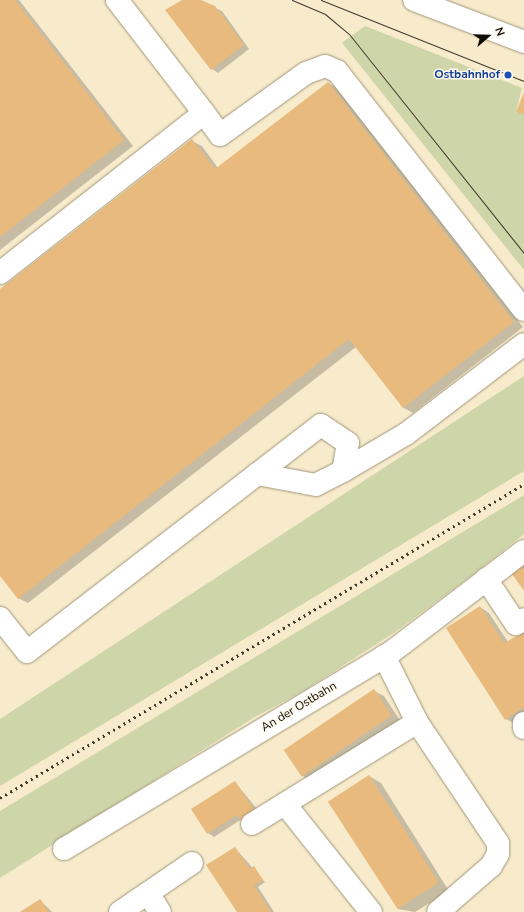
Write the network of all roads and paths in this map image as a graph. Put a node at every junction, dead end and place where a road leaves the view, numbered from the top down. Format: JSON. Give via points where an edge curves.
{"nodes":[{"id":1,"x":117,"y":0,"type":"edge"},
{"id":2,"x":414,"y":0,"type":"edge"},
{"id":3,"x":524,"y":42,"type":"edge"},
{"id":4,"x":204,"y":112,"type":"junction"},
{"id":5,"x":0,"y":273,"type":"edge"},
{"id":6,"x":524,"y":310,"type":"edge"},
{"id":7,"x":524,"y":344,"type":"edge"},
{"id":8,"x":343,"y":471,"type":"junction"},
{"id":9,"x":257,"y":474,"type":"junction"},
{"id":10,"x":524,"y":551,"type":"edge"},
{"id":11,"x":486,"y":579,"type":"junction"},
{"id":12,"x":0,"y":618,"type":"edge"},
{"id":13,"x":524,"y":619,"type":"edge"},
{"id":14,"x":384,"y":656,"type":"junction"},
{"id":15,"x":417,"y":722,"type":"junction"},
{"id":16,"x":524,"y":723,"type":"edge"},
{"id":17,"x":524,"y":728,"type":"edge"},
{"id":18,"x":285,"y":804,"type":"junction"},
{"id":19,"x":252,"y":824,"type":"dead end"},
{"id":20,"x":64,"y":849,"type":"dead end"},
{"id":21,"x":192,"y":863,"type":"dead end"},
{"id":22,"x":148,"y":893,"type":"junction"},
{"id":23,"x":120,"y":912,"type":"edge"},
{"id":24,"x":160,"y":912,"type":"edge"},
{"id":25,"x":371,"y":912,"type":"edge"},
{"id":26,"x":438,"y":912,"type":"edge"}],
"edges":[{"from":1,"to":4,"type":"main road"},
{"from":2,"to":3,"type":"main road"},
{"from":4,"to":5,"type":"main road"},
{"from":4,"to":6,"type":"main road","via":[[220,135],[306,73],[325,66],[337,71]]},
{"from":7,"to":8,"type":"main road","via":[[406,434]]},
{"from":8,"to":9,"type":"main road","via":[[316,485]]},
{"from":8,"to":9,"type":"main road","via":[[348,443],[321,425]]},
{"from":9,"to":12,"type":"main road","via":[[27,652]]},
{"from":10,"to":11,"type":"main road","name":"An der Ostbahn"},
{"from":11,"to":13,"type":"main road","via":[[516,624]]},
{"from":11,"to":14,"type":"main road","name":"An der Ostbahn"},
{"from":14,"to":15,"type":"main road"},
{"from":14,"to":20,"type":"main road","name":"An der Ostbahn"},
{"from":15,"to":18,"type":"main road"},
{"from":15,"to":26,"type":"main road","via":[[498,842],[498,854],[491,866]]},
{"from":16,"to":17,"type":"main road"},
{"from":18,"to":19,"type":"main road"},
{"from":18,"to":25,"type":"main road"},
{"from":21,"to":22,"type":"main road"},
{"from":22,"to":23,"type":"main road"},
{"from":22,"to":24,"type":"main road"}]}
